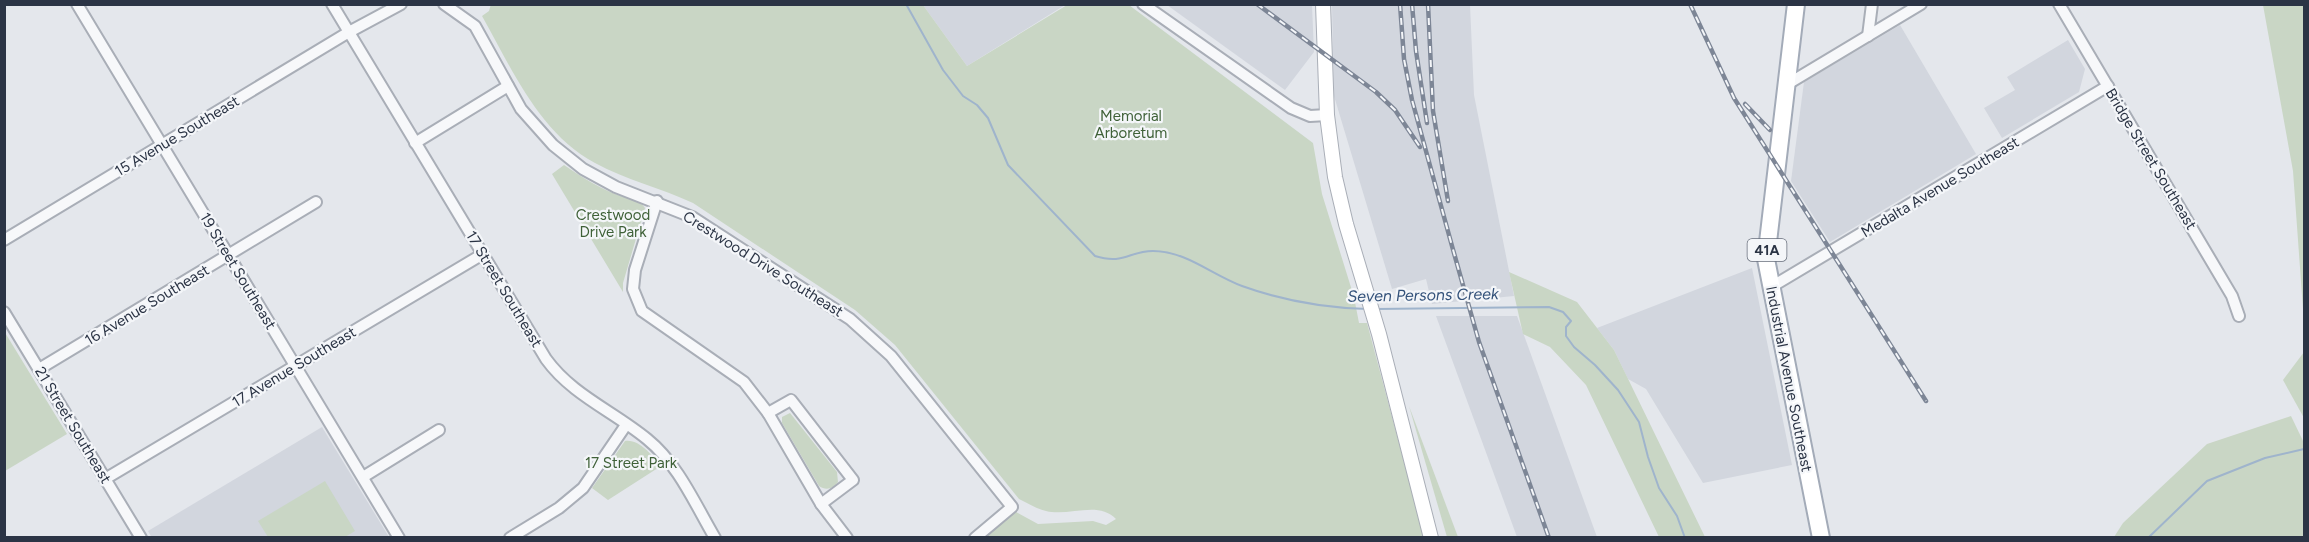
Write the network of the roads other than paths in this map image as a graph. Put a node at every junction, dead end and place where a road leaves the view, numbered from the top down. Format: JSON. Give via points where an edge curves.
{"nodes":[{"id":1,"x":77,"y":4,"type":"edge"},
{"id":2,"x":332,"y":4,"type":"edge"},
{"id":3,"x":401,"y":4,"type":"edge"},
{"id":4,"x":444,"y":4,"type":"edge"},
{"id":5,"x":1143,"y":4,"type":"edge"},
{"id":6,"x":1323,"y":4,"type":"edge"},
{"id":7,"x":1796,"y":4,"type":"edge"},
{"id":8,"x":1872,"y":4,"type":"edge"},
{"id":9,"x":1921,"y":4,"type":"edge"},
{"id":10,"x":2059,"y":4,"type":"edge"},
{"id":11,"x":349,"y":32,"type":"junction"},
{"id":12,"x":1868,"y":36,"type":"junction"},
{"id":13,"x":1786,"y":85,"type":"junction"},
{"id":14,"x":508,"y":86,"type":"junction"},
{"id":15,"x":2108,"y":86,"type":"junction"},
{"id":16,"x":1327,"y":115,"type":"junction"},
{"id":17,"x":415,"y":143,"type":"junction"},
{"id":18,"x":162,"y":145,"type":"junction"},
{"id":19,"x":657,"y":201,"type":"junction"},
{"id":20,"x":316,"y":202,"type":"dead end"},
{"id":21,"x":4,"y":240,"type":"edge"},
{"id":22,"x":483,"y":254,"type":"junction"},
{"id":23,"x":229,"y":256,"type":"junction"},
{"id":24,"x":1771,"y":287,"type":"junction"},
{"id":25,"x":4,"y":312,"type":"edge"},
{"id":26,"x":2239,"y":316,"type":"dead end"},
{"id":27,"x":296,"y":366,"type":"junction"},
{"id":28,"x":39,"y":369,"type":"junction"},
{"id":29,"x":768,"y":413,"type":"junction"},
{"id":30,"x":626,"y":424,"type":"junction"},
{"id":31,"x":440,"y":430,"type":"dead end"},
{"id":32,"x":363,"y":477,"type":"junction"},
{"id":33,"x":105,"y":479,"type":"junction"},
{"id":34,"x":821,"y":504,"type":"junction"},
{"id":35,"x":141,"y":537,"type":"edge"},
{"id":36,"x":399,"y":537,"type":"edge"},
{"id":37,"x":510,"y":537,"type":"edge"},
{"id":38,"x":715,"y":537,"type":"edge"},
{"id":39,"x":847,"y":537,"type":"edge"},
{"id":40,"x":975,"y":537,"type":"edge"},
{"id":41,"x":1431,"y":537,"type":"edge"},
{"id":42,"x":1821,"y":537,"type":"edge"}],
"edges":[{"from":1,"to":18,"type":"street","name":"19 Street Southeast"},
{"from":2,"to":11,"type":"street","name":"17 Street Southeast"},
{"from":3,"to":11,"type":"street"},
{"from":4,"to":14,"type":"street","name":"Crestwood Drive Southeast","via":[[475,26]]},
{"from":5,"to":16,"type":"street","via":[[1291,108],[1304,114]]},
{"from":6,"to":16,"type":"street"},
{"from":7,"to":13,"type":"main road","name":"Industrial Avenue Southeast","number":"41A"},
{"from":8,"to":12,"type":"street"},
{"from":9,"to":12,"type":"street"},
{"from":10,"to":15,"type":"street","name":"Bridge Street Southeast"},
{"from":11,"to":17,"type":"street","name":"17 Street Southeast"},
{"from":11,"to":18,"type":"street","name":"15 Avenue Southeast"},
{"from":12,"to":13,"type":"street"},
{"from":13,"to":24,"type":"main road","name":"Industrial Avenue Southeast","number":"41A","via":[[1766,260]]},
{"from":14,"to":17,"type":"street"},
{"from":14,"to":19,"type":"street","name":"Crestwood Drive Southeast","via":[[521,109],[567,157],[616,187]]},
{"from":15,"to":24,"type":"street","name":"Medalta Avenue Southeast"},
{"from":15,"to":26,"type":"street","name":"Bridge Street Southeast","via":[[2232,296]]},
{"from":16,"to":41,"type":"street","via":[[1335,177]]},
{"from":17,"to":22,"type":"street","name":"17 Street Southeast"},
{"from":18,"to":21,"type":"street","name":"15 Avenue Southeast"},
{"from":18,"to":23,"type":"street","name":"19 Street Southeast"},
{"from":19,"to":29,"type":"street","via":[[635,270],[633,289],[642,311],[744,382]]},
{"from":19,"to":40,"type":"street","name":"Crestwood Drive Southeast","via":[[692,217],[850,320],[891,356],[1012,507]]},
{"from":20,"to":23,"type":"street","name":"16 Avenue Southeast"},
{"from":22,"to":27,"type":"street","name":"17 Avenue Southeast"},
{"from":22,"to":30,"type":"street","name":"17 Street Southeast","via":[[556,373]]},
{"from":23,"to":27,"type":"street","name":"19 Street Southeast"},
{"from":23,"to":28,"type":"street","name":"16 Avenue Southeast"},
{"from":24,"to":42,"type":"main road","name":"Industrial Avenue Southeast","number":"41A"},
{"from":25,"to":28,"type":"street","name":"21 Street Southeast"},
{"from":27,"to":32,"type":"street","name":"19 Street Southeast"},
{"from":27,"to":33,"type":"street","name":"17 Avenue Southeast"},
{"from":28,"to":33,"type":"street","name":"21 Street Southeast"},
{"from":29,"to":34,"type":"street"},
{"from":29,"to":34,"type":"street","via":[[791,400],[853,480]]},
{"from":30,"to":37,"type":"street","via":[[583,488],[559,508]]},
{"from":30,"to":38,"type":"street","name":"17 Street Southeast","via":[[646,438],[675,470]]},
{"from":31,"to":32,"type":"street"},
{"from":32,"to":36,"type":"street","name":"19 Street Southeast"},
{"from":33,"to":35,"type":"street","name":"21 Street Southeast"},
{"from":34,"to":39,"type":"street"}]}
